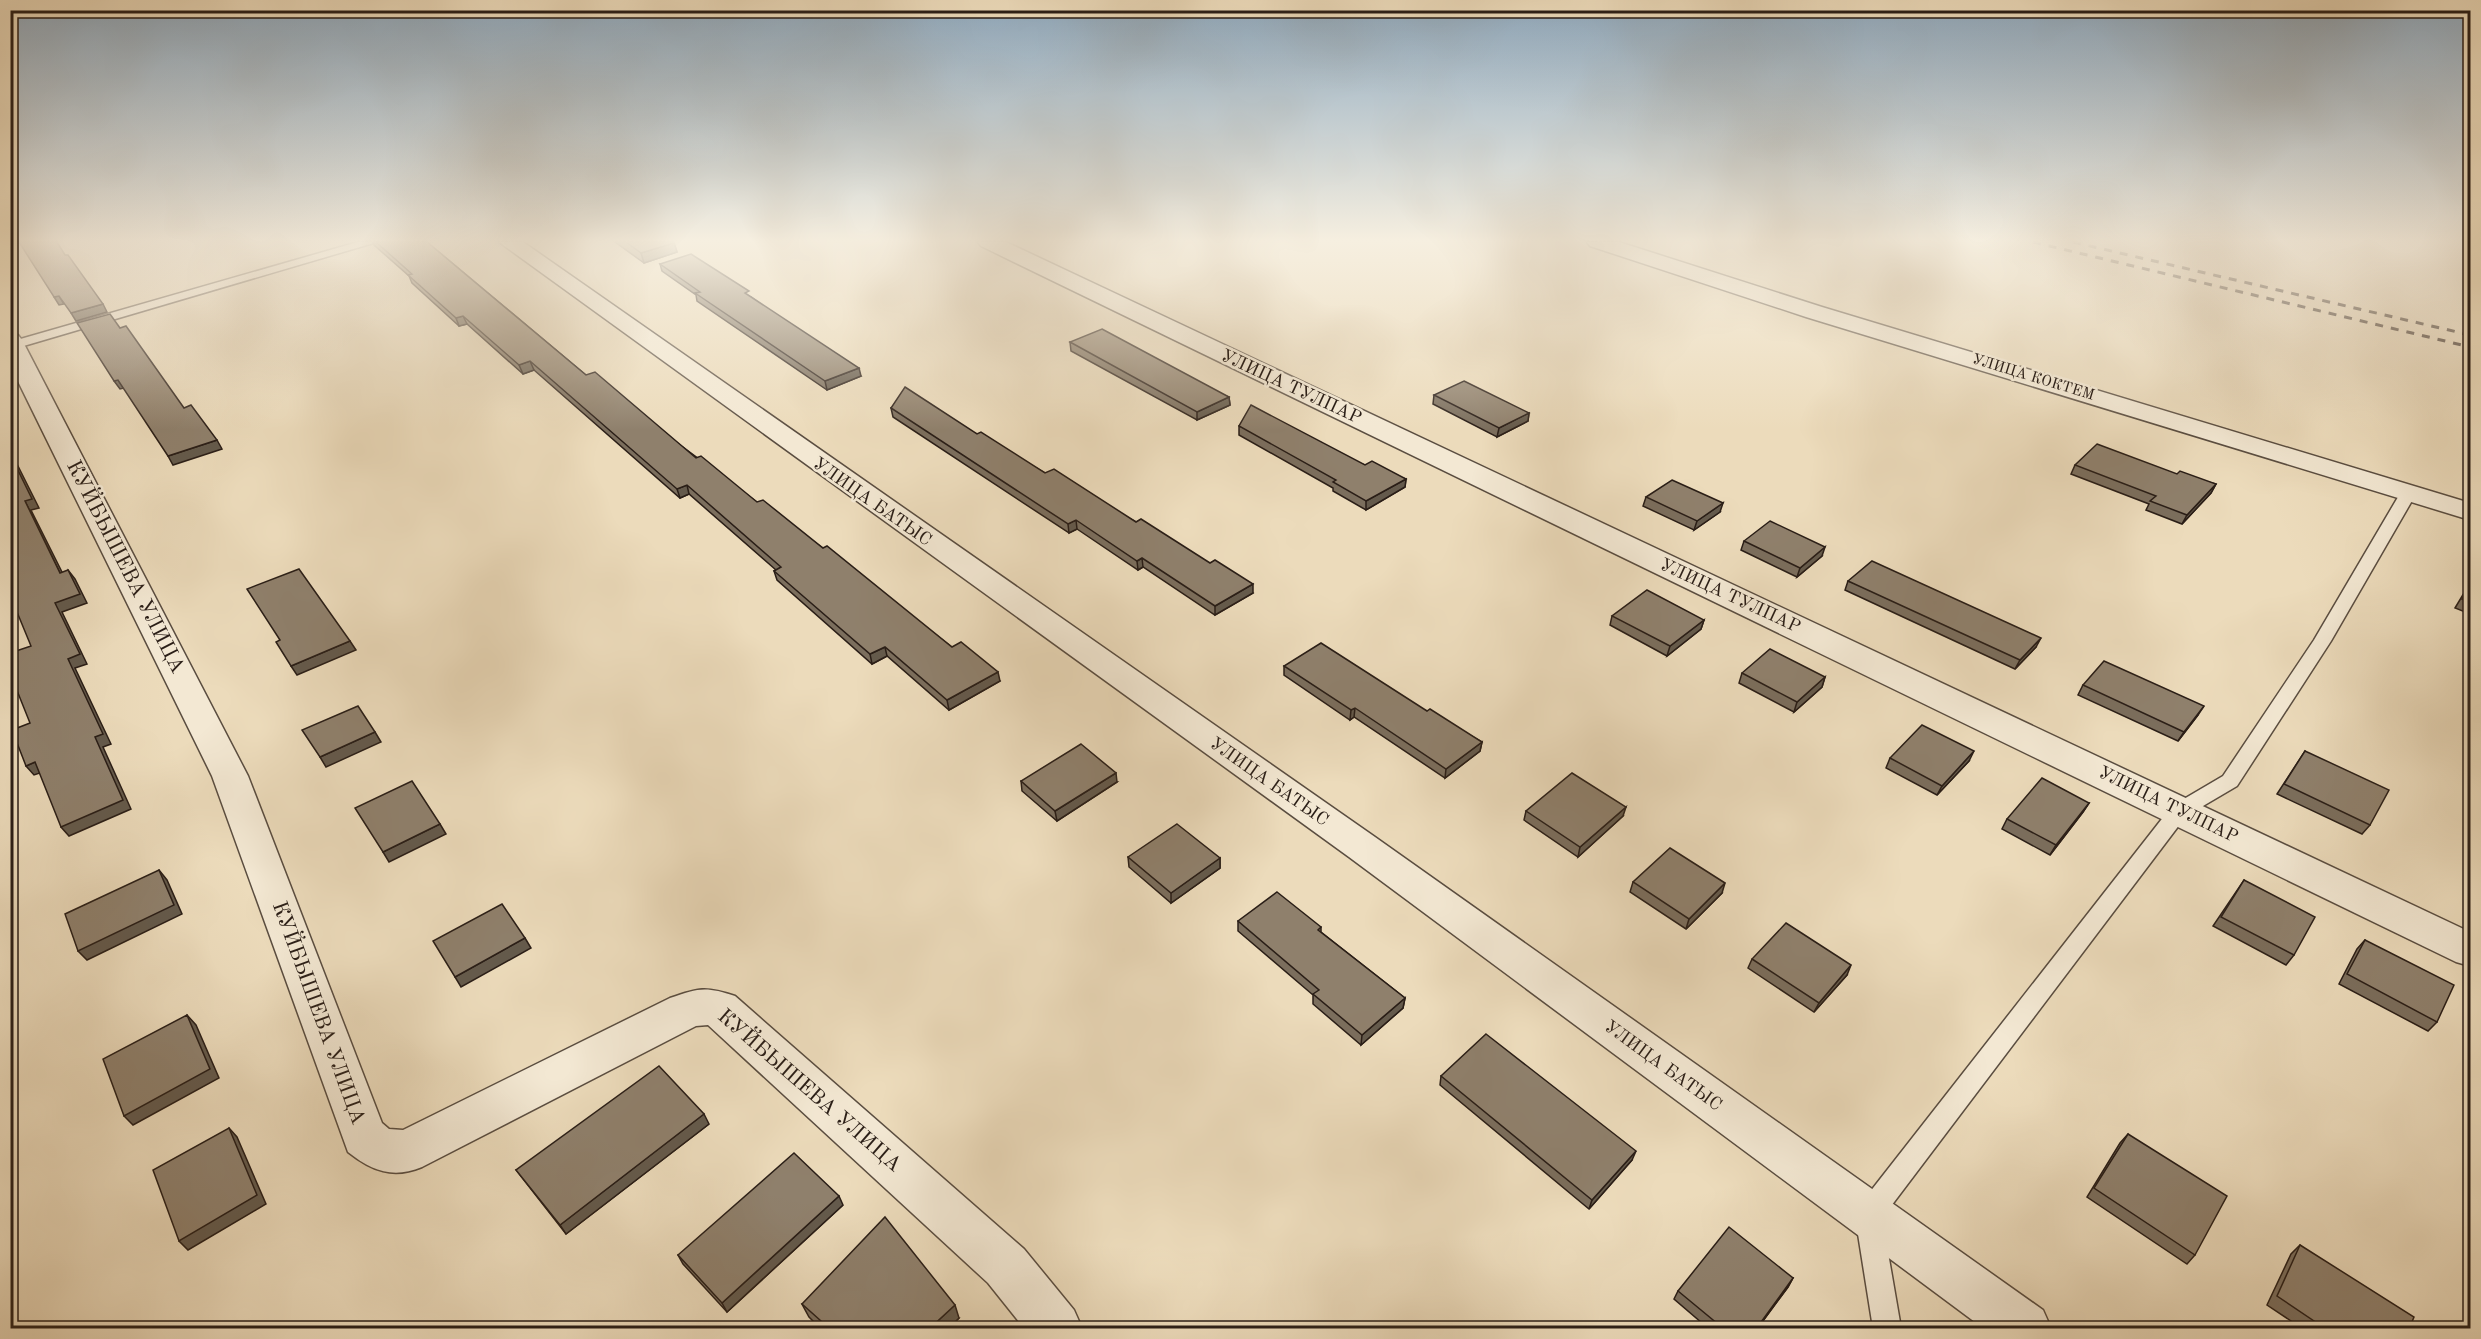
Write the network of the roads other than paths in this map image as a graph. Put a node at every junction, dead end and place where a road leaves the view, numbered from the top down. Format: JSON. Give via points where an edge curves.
{"nodes":[{"id":1,"x":151,"y":304,"type":"edge"},
{"id":2,"x":597,"y":304,"type":"edge"},
{"id":3,"x":1119,"y":304,"type":"edge"},
{"id":4,"x":1791,"y":304,"type":"edge"},
{"id":5,"x":11,"y":344,"type":"edge"},
{"id":6,"x":2409,"y":492,"type":"junction"},
{"id":7,"x":2470,"y":512,"type":"edge"},
{"id":8,"x":2179,"y":811,"type":"junction"},
{"id":9,"x":2470,"y":950,"type":"edge"},
{"id":10,"x":1868,"y":1215,"type":"junction"},
{"id":11,"x":1056,"y":1329,"type":"edge"},
{"id":12,"x":1887,"y":1329,"type":"edge"},
{"id":13,"x":2025,"y":1329,"type":"edge"}],
"edges":[{"from":1,"to":5,"type":"lane"},
{"from":2,"to":10,"type":"street","name":"УЛИЦА БАТЫС","via":[[1362,848]]},
{"from":3,"to":8,"type":"street","name":"УЛИЦА ТУЛПАР"},
{"from":4,"to":6,"type":"street","name":"УЛИЦА КОКТЕМ"},
{"from":5,"to":11,"type":"street","name":"КУЙБЫШЕВА УЛИЦА","via":[[230,776],[363,1137],[380,1149],[406,1152],[685,1011],[703,1006],[720,1009],[1006,1266]]},
{"from":6,"to":7,"type":"street","name":"УЛИЦА КОКТЕМ"},
{"from":6,"to":8,"type":"lane","via":[[2322,642],[2230,781]]},
{"from":8,"to":9,"type":"street","name":"УЛИЦА ТУЛПАР"},
{"from":8,"to":10,"type":"lane"},
{"from":10,"to":12,"type":"lane"},
{"from":10,"to":13,"type":"street","name":"УЛИЦА БАТЫС"}]}
